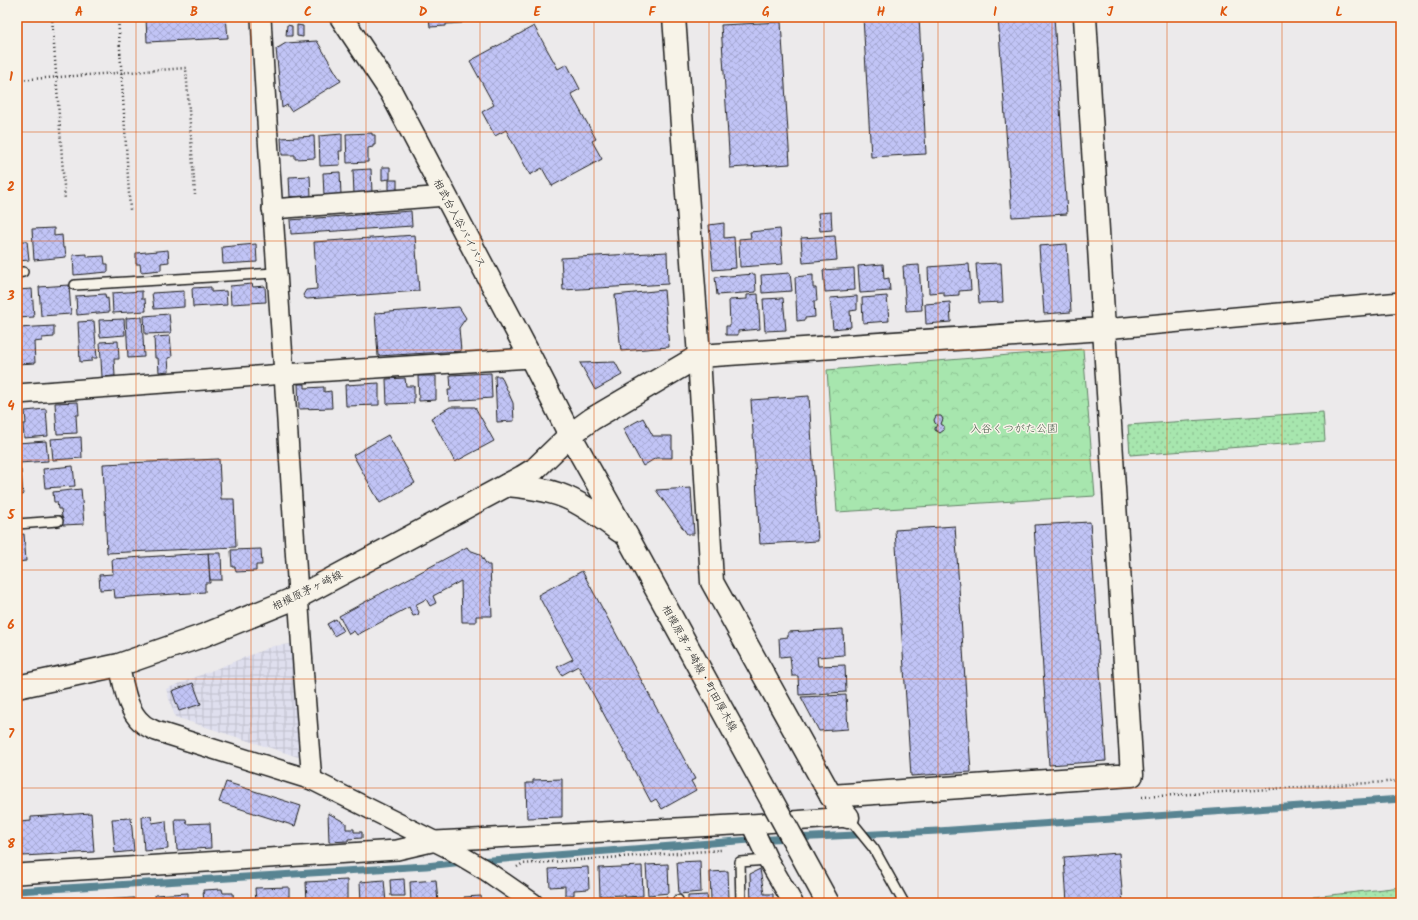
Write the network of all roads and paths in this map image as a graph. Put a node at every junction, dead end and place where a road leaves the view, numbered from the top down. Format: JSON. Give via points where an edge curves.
{"nodes":[{"id":1,"x":52,"y":17,"type":"edge"},
{"id":2,"x":118,"y":17,"type":"edge"},
{"id":3,"x":261,"y":17,"type":"edge"},
{"id":4,"x":341,"y":17,"type":"edge"},
{"id":5,"x":674,"y":17,"type":"edge"},
{"id":6,"x":1085,"y":17,"type":"edge"},
{"id":7,"x":122,"y":72,"type":"junction"},
{"id":8,"x":56,"y":77,"type":"junction"},
{"id":9,"x":17,"y":80,"type":"edge"},
{"id":10,"x":195,"y":195,"type":"dead end"},
{"id":11,"x":446,"y":196,"type":"junction"},
{"id":12,"x":65,"y":200,"type":"dead end"},
{"id":13,"x":272,"y":209,"type":"junction"},
{"id":14,"x":130,"y":210,"type":"dead end"},
{"id":15,"x":276,"y":273,"type":"junction"},
{"id":16,"x":75,"y":285,"type":"dead end"},
{"id":17,"x":1401,"y":302,"type":"edge"},
{"id":18,"x":1104,"y":329,"type":"junction"},
{"id":19,"x":699,"y":356,"type":"junction"},
{"id":20,"x":531,"y":358,"type":"junction"},
{"id":21,"x":284,"y":374,"type":"junction"},
{"id":22,"x":17,"y":394,"type":"edge"},
{"id":23,"x":570,"y":435,"type":"junction"},
{"id":24,"x":507,"y":485,"type":"junction"},
{"id":25,"x":58,"y":521,"type":"dead end"},
{"id":26,"x":17,"y":524,"type":"edge"},
{"id":27,"x":627,"y":536,"type":"junction"},
{"id":28,"x":298,"y":597,"type":"junction"},
{"id":29,"x":119,"y":665,"type":"junction"},
{"id":30,"x":17,"y":687,"type":"edge"},
{"id":31,"x":312,"y":780,"type":"junction"},
{"id":32,"x":1401,"y":781,"type":"edge"},
{"id":33,"x":831,"y":796,"type":"junction"},
{"id":34,"x":1134,"y":797,"type":"dead end"},
{"id":35,"x":853,"y":823,"type":"junction"},
{"id":36,"x":758,"y":839,"type":"junction"},
{"id":37,"x":442,"y":844,"type":"junction"},
{"id":38,"x":723,"y":849,"type":"dead end"},
{"id":39,"x":17,"y":874,"type":"edge"},
{"id":40,"x":491,"y":875,"type":"junction"},
{"id":41,"x":533,"y":903,"type":"edge"},
{"id":42,"x":741,"y":903,"type":"edge"},
{"id":43,"x":793,"y":903,"type":"edge"},
{"id":44,"x":828,"y":903,"type":"edge"},
{"id":45,"x":904,"y":903,"type":"edge"}],
"edges":[{"from":1,"to":8,"type":"path"},
{"from":2,"to":7,"type":"path"},
{"from":3,"to":13,"type":"street"},
{"from":4,"to":11,"type":"street","name":"相武台入谷バイパス","via":[[391,92]]},
{"from":5,"to":19,"type":"street"},
{"from":6,"to":18,"type":"street"},
{"from":7,"to":8,"type":"path"},
{"from":7,"to":10,"type":"path","via":[[186,68]]},
{"from":7,"to":14,"type":"path"},
{"from":8,"to":9,"type":"path"},
{"from":8,"to":12,"type":"path"},
{"from":11,"to":13,"type":"street"},
{"from":11,"to":20,"type":"street","name":"相武台入谷バイパス"},
{"from":13,"to":15,"type":"street"},
{"from":15,"to":16,"type":"lane"},
{"from":15,"to":21,"type":"street"},
{"from":17,"to":18,"type":"street"},
{"from":18,"to":19,"type":"street"},
{"from":18,"to":33,"type":"street","via":[[1132,775]]},
{"from":19,"to":23,"type":"street","name":"相模原茅ヶ崎線","via":[[592,419]]},
{"from":19,"to":33,"type":"street","via":[[712,582]]},
{"from":20,"to":21,"type":"street"},
{"from":20,"to":23,"type":"street","name":"相武台入谷バイパス"},
{"from":21,"to":22,"type":"street"},
{"from":21,"to":28,"type":"street"},
{"from":23,"to":24,"type":"street","name":"相模原茅ヶ崎線","via":[[535,469]]},
{"from":23,"to":27,"type":"street","name":"相模原茅ヶ崎線・町田厚木線"},
{"from":24,"to":27,"type":"street","via":[[525,486],[571,500]]},
{"from":24,"to":28,"type":"street","name":"相模原茅ヶ崎線"},
{"from":25,"to":26,"type":"lane"},
{"from":27,"to":44,"type":"street","name":"相模原茅ヶ崎線・町田厚木線","bridge":true},
{"from":28,"to":29,"type":"street","name":"相模原茅ヶ崎線","via":[[202,636]]},
{"from":28,"to":31,"type":"street"},
{"from":29,"to":30,"type":"street","name":"相模原茅ヶ崎線"},
{"from":29,"to":31,"type":"street","via":[[132,712],[143,724],[156,731]]},
{"from":31,"to":37,"type":"street"},
{"from":32,"to":34,"type":"path"},
{"from":33,"to":35,"type":"street"},
{"from":35,"to":36,"type":"street"},
{"from":35,"to":45,"type":"lane","via":[[874,849]]},
{"from":36,"to":37,"type":"street"},
{"from":36,"to":42,"type":"lane","via":[[740,862]]},
{"from":36,"to":43,"type":"street"},
{"from":37,"to":39,"type":"street","via":[[397,850]]},
{"from":37,"to":40,"type":"street"},
{"from":38,"to":40,"type":"path","via":[[522,864]]},
{"from":40,"to":41,"type":"street"}]}
